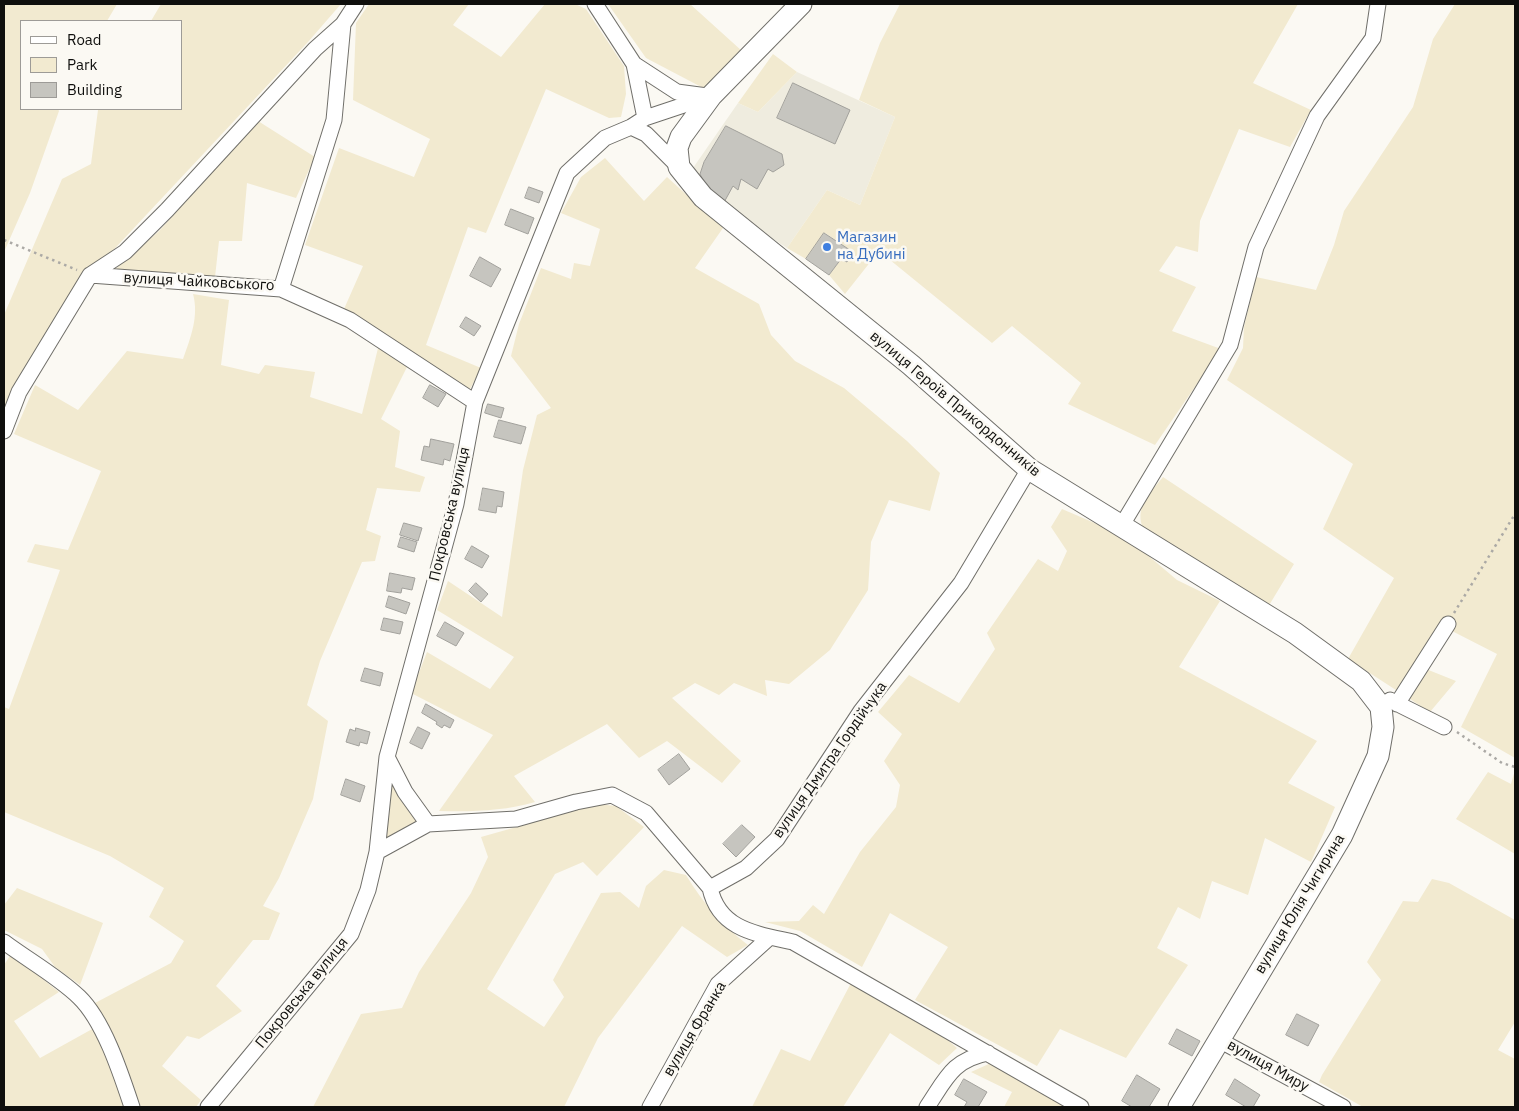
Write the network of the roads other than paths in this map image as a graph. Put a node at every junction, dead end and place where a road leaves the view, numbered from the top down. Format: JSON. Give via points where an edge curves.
{"nodes":[{"id":1,"x":356,"y":4,"type":"edge"},
{"id":2,"x":595,"y":4,"type":"edge"},
{"id":3,"x":801,"y":4,"type":"edge"},
{"id":4,"x":1378,"y":4,"type":"edge"},
{"id":5,"x":343,"y":24,"type":"junction"},
{"id":6,"x":634,"y":64,"type":"junction"},
{"id":7,"x":711,"y":96,"type":"junction"},
{"id":8,"x":645,"y":118,"type":"junction"},
{"id":9,"x":631,"y":127,"type":"junction"},
{"id":10,"x":679,"y":167,"type":"junction"},
{"id":11,"x":90,"y":275,"type":"junction"},
{"id":12,"x":281,"y":289,"type":"junction"},
{"id":13,"x":475,"y":402,"type":"junction"},
{"id":14,"x":4,"y":431,"type":"edge"},
{"id":15,"x":1029,"y":469,"type":"junction"},
{"id":16,"x":1122,"y":525,"type":"junction"},
{"id":17,"x":1448,"y":624,"type":"road end"},
{"id":18,"x":1370,"y":691,"type":"junction"},
{"id":19,"x":1398,"y":704,"type":"junction"},
{"id":20,"x":1444,"y":727,"type":"road end"},
{"id":21,"x":387,"y":757,"type":"junction"},
{"id":22,"x":428,"y":824,"type":"junction"},
{"id":23,"x":377,"y":852,"type":"junction"},
{"id":24,"x":710,"y":888,"type":"junction"},
{"id":25,"x":770,"y":937,"type":"junction"},
{"id":26,"x":4,"y":942,"type":"edge"},
{"id":27,"x":1219,"y":1040,"type":"junction"},
{"id":28,"x":988,"y":1053,"type":"junction"},
{"id":29,"x":132,"y":1107,"type":"edge"},
{"id":30,"x":208,"y":1107,"type":"edge"},
{"id":31,"x":650,"y":1107,"type":"edge"},
{"id":32,"x":927,"y":1107,"type":"edge"},
{"id":33,"x":1081,"y":1107,"type":"edge"},
{"id":34,"x":1179,"y":1107,"type":"edge"},
{"id":35,"x":1343,"y":1107,"type":"edge"}],
"edges":[{"from":1,"to":5,"type":"street","name":"вулиця Чайковського"},
{"from":2,"to":6,"type":"street"},
{"from":3,"to":7,"type":"street","name":"Покровська вулиця"},
{"from":4,"to":16,"type":"street","via":[[1373,38],[1317,116],[1256,247],[1230,345]]},
{"from":5,"to":11,"type":"street","via":[[315,49],[125,252]]},
{"from":5,"to":12,"type":"street","name":"вулиця Чайковського","via":[[334,120]]},
{"from":6,"to":7,"type":"street","via":[[677,92]]},
{"from":6,"to":8,"type":"street"},
{"from":7,"to":8,"type":"street","name":"Покровська вулиця"},
{"from":7,"to":10,"type":"street","via":[[680,136],[677,148]]},
{"from":8,"to":9,"type":"street","name":"Покровська вулиця"},
{"from":9,"to":10,"type":"street","via":[[646,134]]},
{"from":9,"to":13,"type":"street","name":"Покровська вулиця","via":[[605,138],[567,173]]},
{"from":10,"to":15,"type":"street","name":"вулиця Героїв Прикордонників","via":[[703,197],[911,365]]},
{"from":11,"to":12,"type":"street","name":"вулиця Чайковського"},
{"from":11,"to":14,"type":"street","via":[[19,392]]},
{"from":12,"to":13,"type":"street","via":[[350,320]]},
{"from":13,"to":21,"type":"street","name":"Покровська вулиця","via":[[456,504]]},
{"from":15,"to":16,"type":"street","name":"вулиця Героїв Прикордонників"},
{"from":15,"to":24,"type":"street","name":"вулиця Дмитра Гордійчука","via":[[961,582],[861,711],[777,839],[746,868]]},
{"from":16,"to":18,"type":"street","name":"вулиця Героїв Прикордонників","via":[[1295,633],[1362,681]]},
{"from":17,"to":19,"type":"street"},
{"from":18,"to":19,"type":"street","name":"вулиця Героїв Прикордонників"},
{"from":18,"to":27,"type":"street","name":"вулиця Юлія Чигирина","via":[[1383,716],[1378,756],[1342,835]]},
{"from":19,"to":20,"type":"street","name":"вулиця Героїв Прикордонників"},
{"from":21,"to":22,"type":"street","via":[[405,792]]},
{"from":21,"to":23,"type":"street","name":"Покровська вулиця"},
{"from":22,"to":23,"type":"street"},
{"from":22,"to":24,"type":"street","via":[[516,819],[612,795],[646,813]]},
{"from":23,"to":30,"type":"street","name":"Покровська вулиця","via":[[368,890],[350,934]]},
{"from":24,"to":25,"type":"street","via":[[713,902],[728,920],[746,932]]},
{"from":25,"to":28,"type":"street","via":[[793,942]]},
{"from":25,"to":31,"type":"street","name":"вулиця Франка","via":[[718,984]]},
{"from":26,"to":29,"type":"street","via":[[79,997],[115,1058]]},
{"from":27,"to":34,"type":"street","name":"вулиця Юлія Чигирина"},
{"from":27,"to":35,"type":"street","name":"вулиця Миру"},
{"from":28,"to":32,"type":"street","via":[[973,1056],[955,1066]]},
{"from":28,"to":33,"type":"street"}]}
